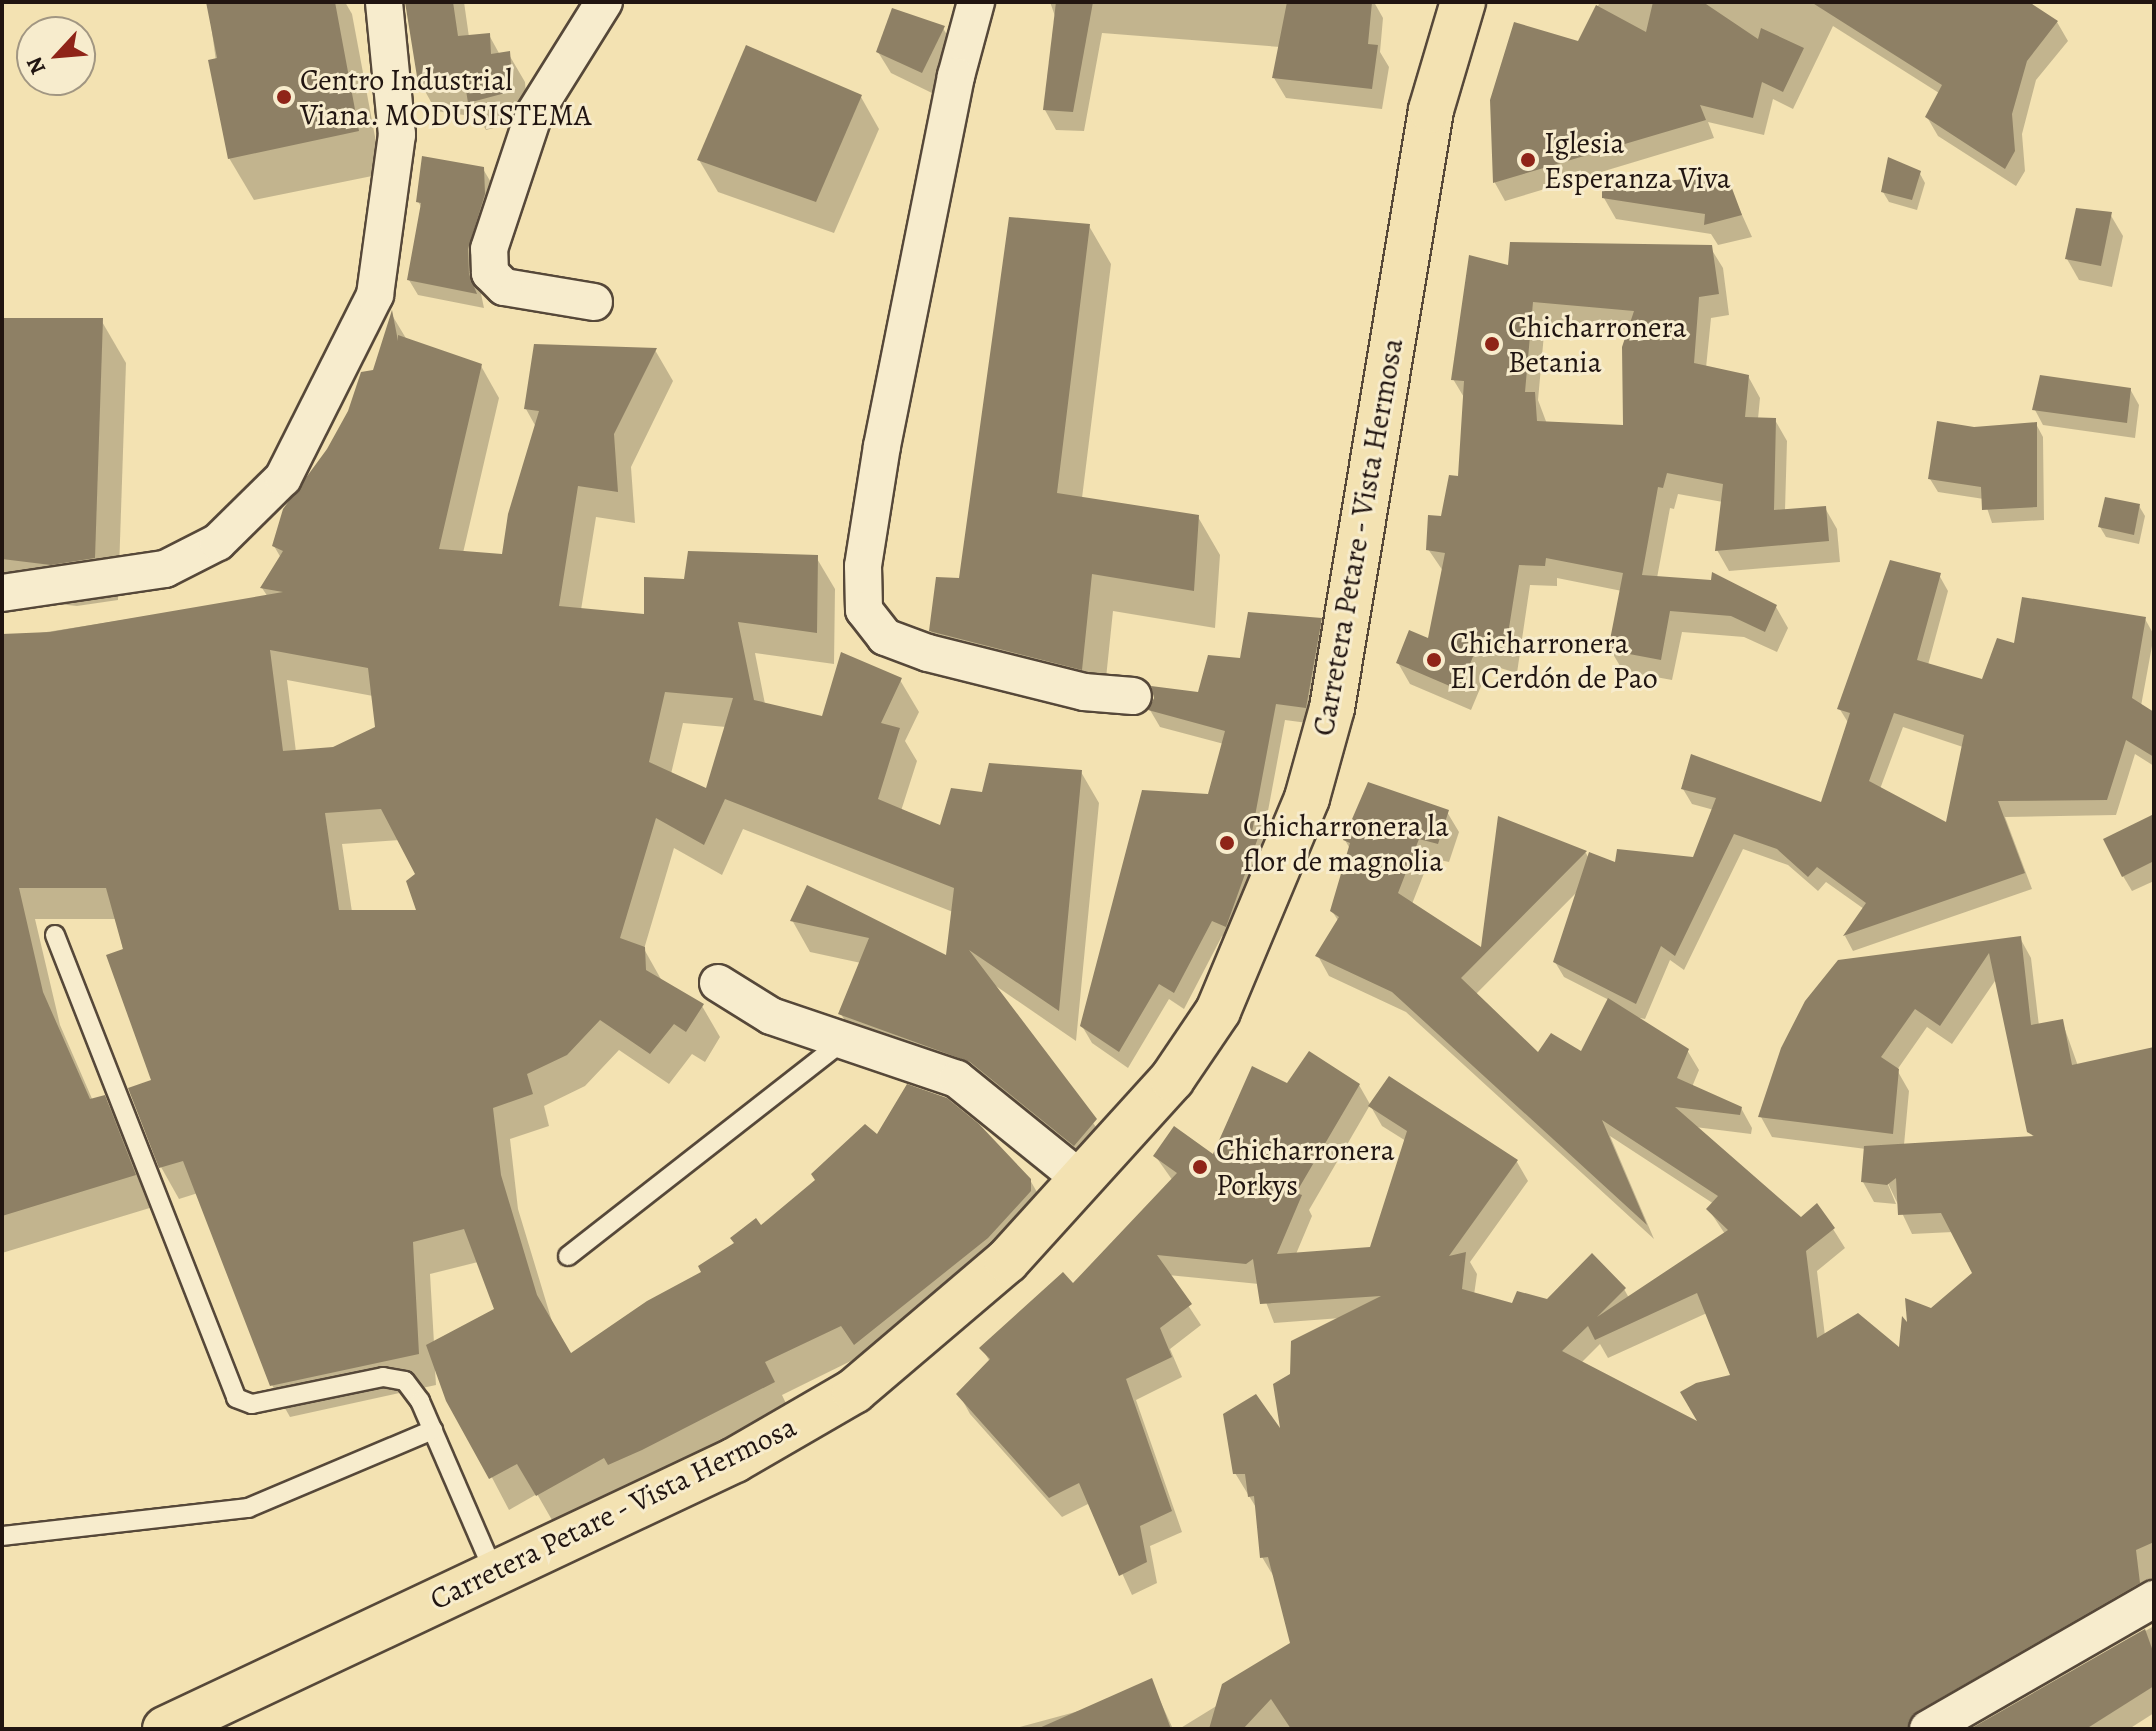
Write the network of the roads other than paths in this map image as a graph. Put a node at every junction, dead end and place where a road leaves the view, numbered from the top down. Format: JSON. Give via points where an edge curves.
{"nodes":[{"id":1,"x":384,"y":2,"type":"edge"},
{"id":2,"x":604,"y":2,"type":"edge"},
{"id":3,"x":976,"y":2,"type":"edge"},
{"id":4,"x":1463,"y":2,"type":"edge"},
{"id":5,"x":594,"y":302,"type":"dead end"},
{"id":6,"x":2,"y":593,"type":"edge"},
{"id":7,"x":1133,"y":696,"type":"dead end"},
{"id":8,"x":55,"y":935,"type":"dead end"},
{"id":9,"x":718,"y":983,"type":"dead end"},
{"id":10,"x":842,"y":1042,"type":"junction"},
{"id":11,"x":1083,"y":1181,"type":"junction"},
{"id":12,"x":568,"y":1256,"type":"dead end"},
{"id":13,"x":433,"y":1430,"type":"junction"},
{"id":14,"x":2,"y":1536,"type":"edge"},
{"id":15,"x":493,"y":1570,"type":"junction"},
{"id":16,"x":2154,"y":1599,"type":"edge"},
{"id":17,"x":165,"y":1729,"type":"edge"},
{"id":18,"x":1928,"y":1729,"type":"edge"}],
"edges":[{"from":1,"to":6,"type":"street","via":[[397,135],[375,295],[283,478],[218,542],[165,569]]},
{"from":2,"to":5,"type":"street","via":[[534,114],[489,249],[490,273],[504,287]]},
{"from":3,"to":7,"type":"street","via":[[902,337],[863,566],[864,610],[885,637],[928,653],[1084,692]]},
{"from":4,"to":11,"type":"main road","name":"Carretera Petare - Vista Hermosa","via":[[1431,110],[1341,667],[1307,798],[1218,1011],[1172,1079]]},
{"from":8,"to":13,"type":"lane","via":[[236,1398],[252,1404],[383,1377],[405,1381]]},
{"from":9,"to":10,"type":"street","via":[[771,1016]]},
{"from":10,"to":11,"type":"street","via":[[957,1079]]},
{"from":10,"to":12,"type":"lane"},
{"from":11,"to":15,"type":"main road","name":"Carretera Petare - Vista Hermosa","via":[[1007,1261],[854,1391],[735,1460]]},
{"from":13,"to":14,"type":"lane","via":[[248,1508]]},
{"from":13,"to":15,"type":"lane"},
{"from":15,"to":17,"type":"main road","name":"Carretera Petare - Vista Hermosa"},
{"from":16,"to":18,"type":"street"}]}
